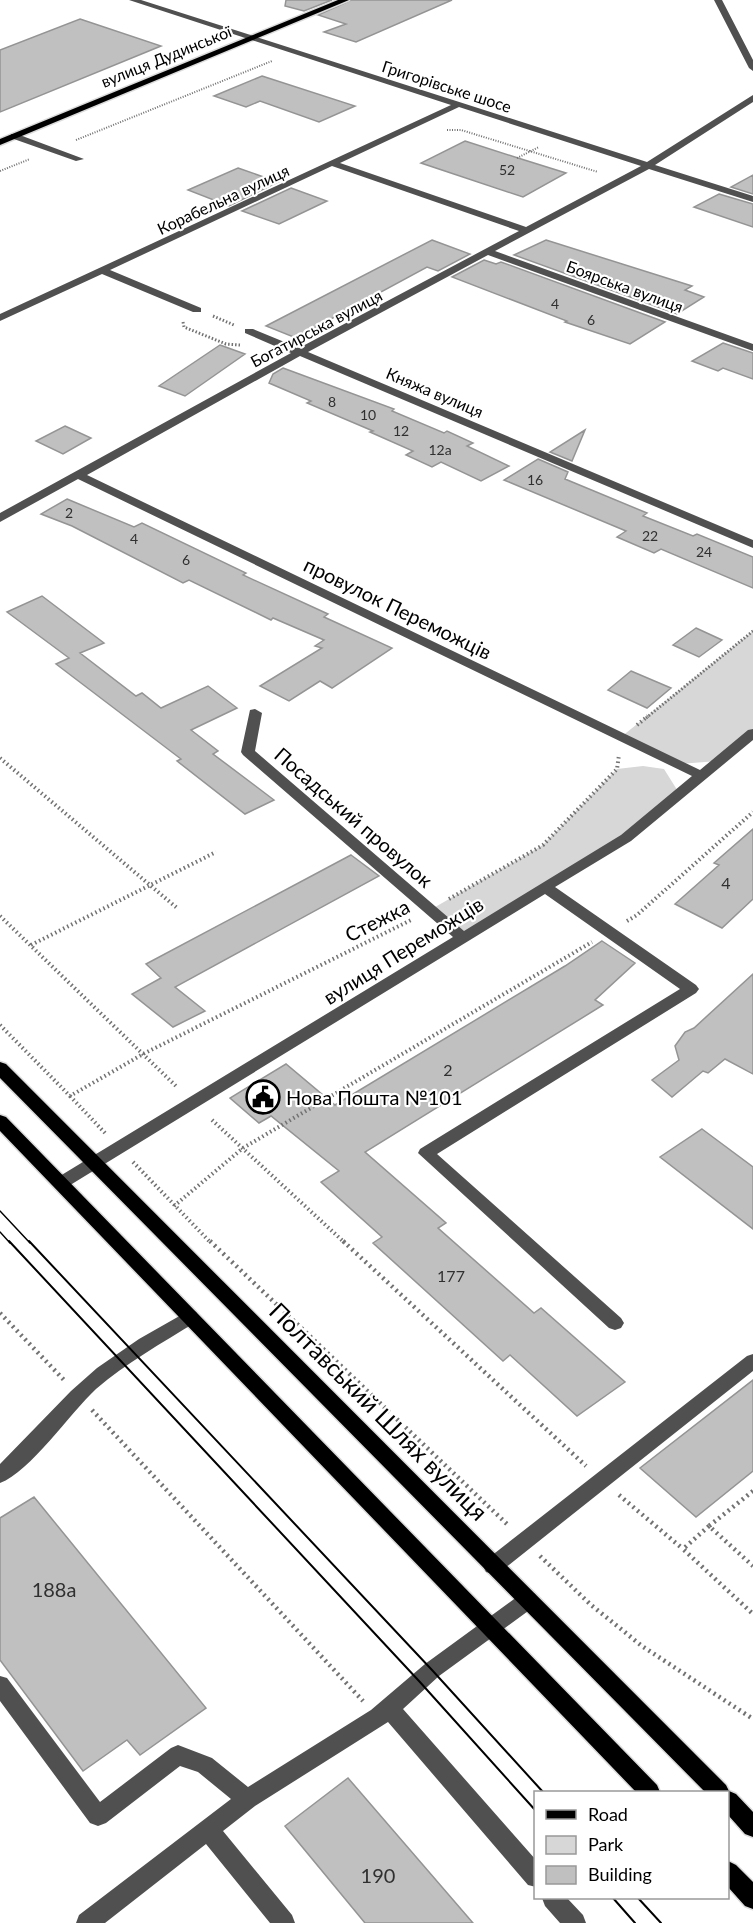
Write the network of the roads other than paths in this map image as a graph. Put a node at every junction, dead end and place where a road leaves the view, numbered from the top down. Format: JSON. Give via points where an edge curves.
{"nodes":[{"id":1,"x":134,"y":0,"type":"edge"},
{"id":2,"x":345,"y":0,"type":"edge"},
{"id":3,"x":718,"y":0,"type":"edge"},
{"id":4,"x":250,"y":38,"type":"junction"},
{"id":5,"x":753,"y":68,"type":"edge"},
{"id":6,"x":753,"y":98,"type":"edge"},
{"id":7,"x":458,"y":105,"type":"junction"},
{"id":8,"x":14,"y":136,"type":"junction"},
{"id":9,"x":0,"y":142,"type":"edge"},
{"id":10,"x":79,"y":159,"type":"dead end"},
{"id":11,"x":334,"y":164,"type":"junction"},
{"id":12,"x":646,"y":166,"type":"junction"},
{"id":13,"x":753,"y":199,"type":"edge"},
{"id":14,"x":526,"y":230,"type":"junction"},
{"id":15,"x":488,"y":252,"type":"junction"},
{"id":16,"x":104,"y":271,"type":"junction"},
{"id":17,"x":197,"y":310,"type":"road end"},
{"id":18,"x":0,"y":318,"type":"edge"},
{"id":19,"x":249,"y":331,"type":"road end"},
{"id":20,"x":753,"y":348,"type":"edge"},
{"id":21,"x":300,"y":352,"type":"junction"},
{"id":22,"x":78,"y":476,"type":"junction"},
{"id":23,"x":0,"y":518,"type":"edge"},
{"id":24,"x":753,"y":544,"type":"edge"},
{"id":25,"x":255,"y":713,"type":"dead end"},
{"id":26,"x":753,"y":733,"type":"edge"},
{"id":27,"x":701,"y":775,"type":"junction"},
{"id":28,"x":545,"y":887,"type":"junction"},
{"id":29,"x":463,"y":938,"type":"junction"},
{"id":30,"x":0,"y":1068,"type":"edge"},
{"id":31,"x":0,"y":1121,"type":"edge"},
{"id":32,"x":96,"y":1163,"type":"junction"},
{"id":33,"x":61,"y":1183,"type":"junction"},
{"id":34,"x":190,"y":1317,"type":"junction"},
{"id":35,"x":615,"y":1323,"type":"dead end"},
{"id":36,"x":753,"y":1362,"type":"edge"},
{"id":37,"x":0,"y":1474,"type":"edge"},
{"id":38,"x":493,"y":1566,"type":"junction"},
{"id":39,"x":528,"y":1600,"type":"junction"},
{"id":40,"x":489,"y":1629,"type":"junction"},
{"id":41,"x":0,"y":1685,"type":"edge"},
{"id":42,"x":383,"y":1713,"type":"junction"},
{"id":43,"x":649,"y":1791,"type":"edge"},
{"id":44,"x":718,"y":1791,"type":"edge"},
{"id":45,"x":247,"y":1799,"type":"junction"},
{"id":46,"x":729,"y":1802,"type":"edge"},
{"id":47,"x":753,"y":1827,"type":"edge"},
{"id":48,"x":208,"y":1829,"type":"junction"},
{"id":49,"x":729,"y":1873,"type":"edge"},
{"id":50,"x":534,"y":1875,"type":"edge"},
{"id":51,"x":753,"y":1898,"type":"edge"},
{"id":52,"x":554,"y":1899,"type":"edge"},
{"id":53,"x":87,"y":1923,"type":"edge"},
{"id":54,"x":284,"y":1923,"type":"edge"},
{"id":55,"x":575,"y":1923,"type":"edge"}],
"edges":[{"from":1,"to":4,"type":"street","name":"Григорівське шосе"},
{"from":2,"to":4,"type":"main road","name":"вулиця Дудинської"},
{"from":3,"to":5,"type":"street"},
{"from":4,"to":7,"type":"street","name":"Григорівське шосе"},
{"from":4,"to":8,"type":"main road","name":"вулиця Дудинської"},
{"from":6,"to":12,"type":"street","name":"Богатирська вулиця"},
{"from":7,"to":11,"type":"street","name":"Корабельна вулиця"},
{"from":7,"to":12,"type":"street","name":"Григорівське шосе"},
{"from":8,"to":9,"type":"main road","name":"вулиця Дудинської"},
{"from":8,"to":10,"type":"street"},
{"from":11,"to":14,"type":"street"},
{"from":11,"to":16,"type":"street","name":"Корабельна вулиця"},
{"from":12,"to":13,"type":"street","name":"Григорівське шосе"},
{"from":12,"to":14,"type":"street","name":"Богатирська вулиця"},
{"from":14,"to":15,"type":"street","name":"Богатирська вулиця"},
{"from":15,"to":20,"type":"street","name":"Боярська вулиця"},
{"from":15,"to":21,"type":"street","name":"Богатирська вулиця"},
{"from":16,"to":17,"type":"street"},
{"from":16,"to":18,"type":"street","name":"Корабельна вулиця"},
{"from":19,"to":21,"type":"street","name":"Княжа вулиця"},
{"from":21,"to":22,"type":"street","name":"Богатирська вулиця"},
{"from":21,"to":24,"type":"street","name":"Княжа вулиця"},
{"from":22,"to":23,"type":"street","name":"Богатирська вулиця"},
{"from":22,"to":27,"type":"street","name":"провулок Переможців"},
{"from":25,"to":29,"type":"street","name":"Посадський провулок","via":[[248,752]]},
{"from":26,"to":27,"type":"street","name":"вулиця Переможців"},
{"from":27,"to":28,"type":"street","name":"вулиця Переможців","via":[[626,838]]},
{"from":28,"to":29,"type":"street","name":"вулиця Переможців"},
{"from":28,"to":35,"type":"street","via":[[691,989],[426,1153]]},
{"from":29,"to":32,"type":"street","name":"вулиця Переможців"},
{"from":30,"to":32,"type":"main road","name":"Полтавський Шлях вулиця"},
{"from":31,"to":33,"type":"main road"},
{"from":32,"to":33,"type":"street","name":"вулиця Переможців"},
{"from":32,"to":38,"type":"main road","name":"Полтавський Шлях вулиця"},
{"from":33,"to":34,"type":"main road"},
{"from":34,"to":37,"type":"street","via":[[133,1352],[78,1395],[14,1465]]},
{"from":34,"to":40,"type":"main road"},
{"from":36,"to":38,"type":"street"},
{"from":38,"to":39,"type":"main road","name":"Полтавський Шлях вулиця"},
{"from":39,"to":40,"type":"street"},
{"from":39,"to":44,"type":"main road","name":"Полтавський Шлях вулиця"},
{"from":40,"to":42,"type":"street","via":[[432,1670]]},
{"from":40,"to":43,"type":"main road"},
{"from":41,"to":45,"type":"street","via":[[98,1816],[177,1755],[206,1765]]},
{"from":42,"to":45,"type":"street"},
{"from":42,"to":50,"type":"street"},
{"from":45,"to":48,"type":"street"},
{"from":46,"to":47,"type":"main road"},
{"from":48,"to":53,"type":"street"},
{"from":48,"to":54,"type":"street"},
{"from":49,"to":51,"type":"main road"},
{"from":52,"to":55,"type":"street"}]}
